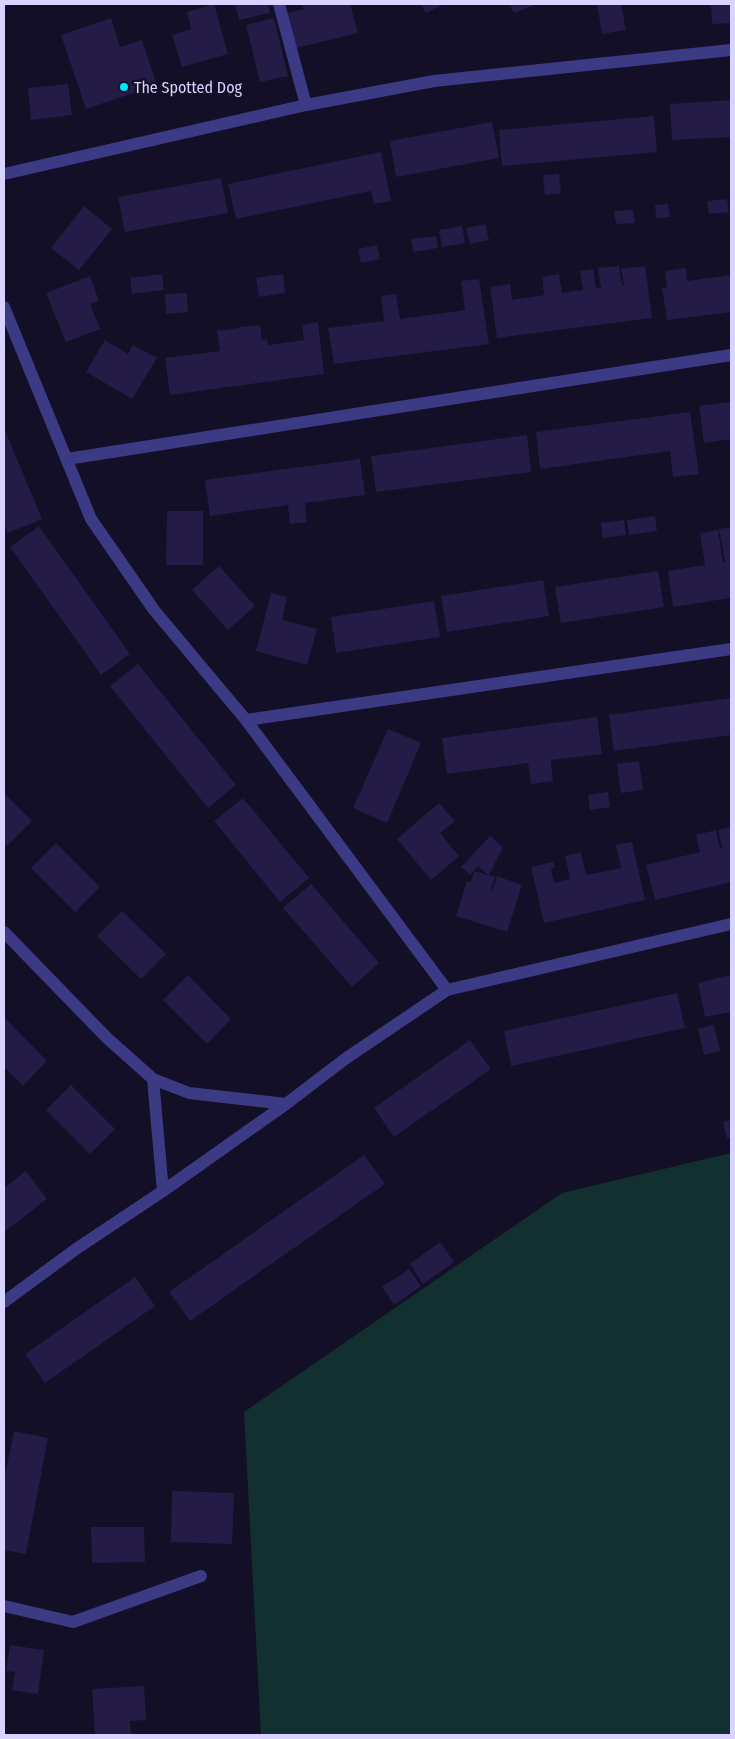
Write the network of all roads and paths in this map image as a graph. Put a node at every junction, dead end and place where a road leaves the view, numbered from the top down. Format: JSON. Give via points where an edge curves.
{"nodes":[{"id":1,"x":279,"y":4,"type":"edge"},
{"id":2,"x":731,"y":50,"type":"edge"},
{"id":3,"x":306,"y":105,"type":"junction"},
{"id":4,"x":4,"y":174,"type":"edge"},
{"id":5,"x":4,"y":306,"type":"edge"},
{"id":6,"x":731,"y":355,"type":"edge"},
{"id":7,"x":67,"y":459,"type":"junction"},
{"id":8,"x":731,"y":649,"type":"edge"},
{"id":9,"x":246,"y":720,"type":"junction"},
{"id":10,"x":731,"y":924,"type":"edge"},
{"id":11,"x":4,"y":932,"type":"edge"},
{"id":12,"x":447,"y":990,"type":"junction"},
{"id":13,"x":154,"y":1079,"type":"junction"},
{"id":14,"x":286,"y":1104,"type":"junction"},
{"id":15,"x":163,"y":1191,"type":"junction"},
{"id":16,"x":4,"y":1302,"type":"edge"},
{"id":17,"x":202,"y":1576,"type":"dead end"},
{"id":18,"x":4,"y":1606,"type":"edge"}],
"edges":[{"from":1,"to":3,"type":"street"},
{"from":2,"to":3,"type":"street","via":[[434,81]]},
{"from":3,"to":4,"type":"street"},
{"from":5,"to":7,"type":"street"},
{"from":6,"to":7,"type":"street"},
{"from":7,"to":9,"type":"street","via":[[92,519],[154,610]]},
{"from":8,"to":9,"type":"street"},
{"from":9,"to":12,"type":"street"},
{"from":10,"to":12,"type":"street"},
{"from":11,"to":13,"type":"street","via":[[107,1038]]},
{"from":12,"to":14,"type":"street","via":[[345,1059]]},
{"from":13,"to":14,"type":"street","via":[[189,1093]]},
{"from":13,"to":15,"type":"street"},
{"from":14,"to":15,"type":"street"},
{"from":15,"to":16,"type":"street"},
{"from":17,"to":18,"type":"street","via":[[73,1622]]}]}
